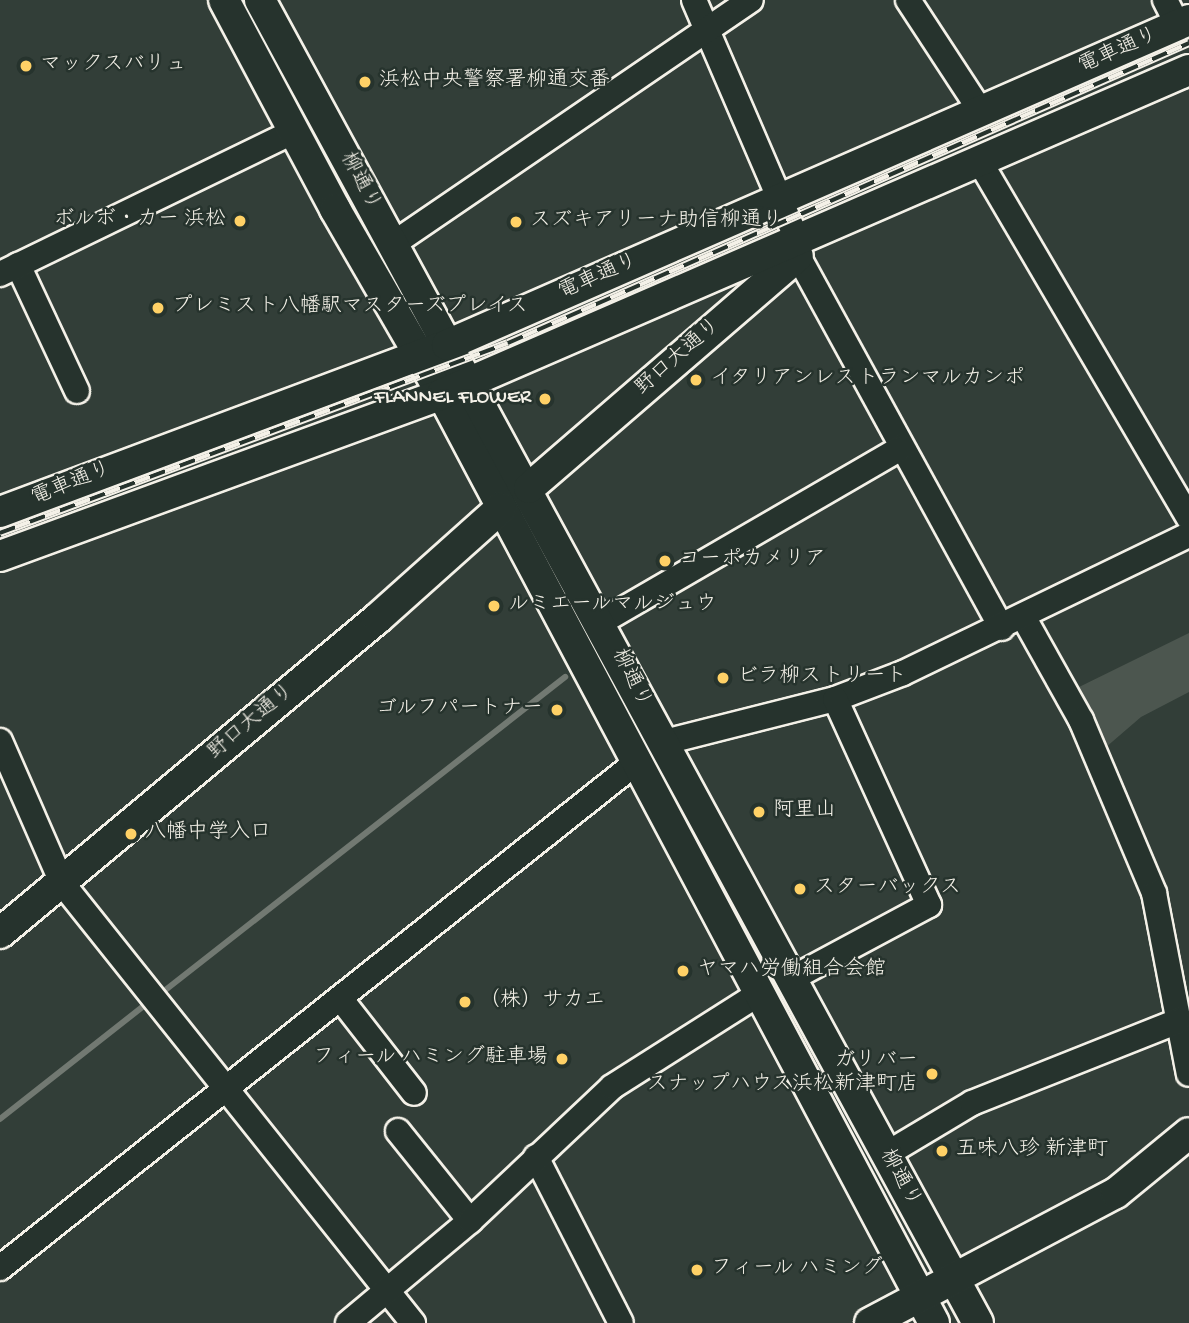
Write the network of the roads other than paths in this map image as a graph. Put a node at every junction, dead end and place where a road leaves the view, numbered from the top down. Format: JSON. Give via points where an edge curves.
{"nodes":[{"id":1,"x":224,"y":0,"type":"edge"},
{"id":2,"x":260,"y":0,"type":"edge"},
{"id":3,"x":694,"y":0,"type":"edge"},
{"id":4,"x":751,"y":0,"type":"edge"},
{"id":5,"x":908,"y":0,"type":"edge"},
{"id":6,"x":1178,"y":15,"type":"edge"},
{"id":7,"x":707,"y":29,"type":"junction"},
{"id":8,"x":1189,"y":70,"type":"edge"},
{"id":9,"x":982,"y":113,"type":"junction"},
{"id":10,"x":294,"y":131,"type":"junction"},
{"id":11,"x":980,"y":162,"type":"junction"},
{"id":12,"x":779,"y":200,"type":"junction"},
{"id":13,"x":393,"y":244,"type":"junction"},
{"id":14,"x":798,"y":249,"type":"junction"},
{"id":15,"x":9,"y":270,"type":"edge"},
{"id":16,"x":447,"y":345,"type":"junction"},
{"id":17,"x":418,"y":356,"type":"junction"},
{"id":18,"x":455,"y":388,"type":"junction"},
{"id":19,"x":78,"y":391,"type":"dead end"},
{"id":20,"x":901,"y":448,"type":"junction"},
{"id":21,"x":529,"y":488,"type":"junction"},
{"id":22,"x":500,"y":508,"type":"junction"},
{"id":23,"x":0,"y":512,"type":"edge"},
{"id":24,"x":1189,"y":517,"type":"edge"},
{"id":25,"x":1189,"y":535,"type":"edge"},
{"id":26,"x":0,"y":556,"type":"edge"},
{"id":27,"x":601,"y":622,"type":"junction"},
{"id":28,"x":1013,"y":623,"type":"junction"},
{"id":29,"x":835,"y":699,"type":"junction"},
{"id":30,"x":0,"y":741,"type":"edge"},
{"id":31,"x":661,"y":743,"type":"junction"},
{"id":32,"x":638,"y":761,"type":"junction"},
{"id":33,"x":62,"y":883,"type":"junction"},
{"id":34,"x":0,"y":933,"type":"edge"},
{"id":35,"x":789,"y":980,"type":"junction"},
{"id":36,"x":757,"y":995,"type":"junction"},
{"id":37,"x":340,"y":998,"type":"junction"},
{"id":38,"x":1178,"y":1021,"type":"junction"},
{"id":39,"x":1189,"y":1074,"type":"edge"},
{"id":40,"x":226,"y":1088,"type":"junction"},
{"id":41,"x":414,"y":1093,"type":"dead end"},
{"id":42,"x":398,"y":1131,"type":"dead end"},
{"id":43,"x":1189,"y":1133,"type":"edge"},
{"id":44,"x":885,"y":1155,"type":"junction"},
{"id":45,"x":536,"y":1157,"type":"junction"},
{"id":46,"x":470,"y":1221,"type":"junction"},
{"id":47,"x":0,"y":1268,"type":"edge"},
{"id":48,"x":955,"y":1280,"type":"junction"},
{"id":49,"x":387,"y":1291,"type":"junction"},
{"id":50,"x":927,"y":1311,"type":"edge"},
{"id":51,"x":348,"y":1323,"type":"edge"},
{"id":52,"x":414,"y":1323,"type":"edge"},
{"id":53,"x":621,"y":1323,"type":"edge"},
{"id":54,"x":870,"y":1323,"type":"edge"},
{"id":55,"x":978,"y":1323,"type":"edge"}],
"edges":[{"from":1,"to":10,"type":"street","name":"柳通り"},
{"from":2,"to":13,"type":"street","name":"柳通り"},
{"from":3,"to":7,"type":"street"},
{"from":4,"to":7,"type":"street"},
{"from":5,"to":9,"type":"street"},
{"from":6,"to":9,"type":"street","name":"電車通り"},
{"from":7,"to":12,"type":"street"},
{"from":7,"to":13,"type":"street"},
{"from":8,"to":11,"type":"street","name":"電車通り"},
{"from":9,"to":12,"type":"street","name":"電車通り"},
{"from":10,"to":15,"type":"street"},
{"from":10,"to":17,"type":"street","name":"柳通り"},
{"from":11,"to":14,"type":"street","name":"電車通り"},
{"from":11,"to":24,"type":"street"},
{"from":12,"to":14,"type":"street"},
{"from":12,"to":16,"type":"street","name":"電車通り"},
{"from":13,"to":16,"type":"street","name":"柳通り"},
{"from":14,"to":18,"type":"street","name":"電車通り"},
{"from":14,"to":20,"type":"street"},
{"from":14,"to":21,"type":"street","name":"野口大通り"},
{"from":15,"to":19,"type":"street"},
{"from":16,"to":17,"type":"street","name":"電車通り"},
{"from":16,"to":18,"type":"street","name":"柳通り"},
{"from":17,"to":18,"type":"street","name":"柳通り"},
{"from":17,"to":23,"type":"street","name":"電車通り"},
{"from":18,"to":21,"type":"street","name":"柳通り"},
{"from":18,"to":22,"type":"street","name":"柳通り"},
{"from":18,"to":26,"type":"street","name":"電車通り"},
{"from":20,"to":27,"type":"street"},
{"from":20,"to":28,"type":"street"},
{"from":21,"to":27,"type":"street","name":"柳通り"},
{"from":22,"to":32,"type":"street","name":"柳通り"},
{"from":22,"to":33,"type":"street","name":"野口大通り","via":[[378,618]]},
{"from":25,"to":28,"type":"street"},
{"from":27,"to":31,"type":"street","name":"柳通り"},
{"from":28,"to":29,"type":"street"},
{"from":28,"to":38,"type":"street","via":[[1081,720],[1154,893]]},
{"from":29,"to":31,"type":"street"},
{"from":29,"to":35,"type":"street","via":[[929,905]]},
{"from":30,"to":33,"type":"street"},
{"from":31,"to":35,"type":"street","name":"柳通り"},
{"from":32,"to":36,"type":"street","name":"柳通り"},
{"from":32,"to":37,"type":"street"},
{"from":33,"to":34,"type":"street","name":"野口大通り"},
{"from":33,"to":40,"type":"street"},
{"from":35,"to":44,"type":"street","name":"柳通り"},
{"from":36,"to":45,"type":"street","via":[[612,1087]]},
{"from":36,"to":50,"type":"street","name":"柳通り"},
{"from":37,"to":40,"type":"street"},
{"from":37,"to":41,"type":"street"},
{"from":38,"to":39,"type":"street"},
{"from":38,"to":44,"type":"street","via":[[972,1103]]},
{"from":40,"to":47,"type":"street"},
{"from":40,"to":49,"type":"street"},
{"from":42,"to":46,"type":"street"},
{"from":43,"to":48,"type":"street","via":[[1116,1193]]},
{"from":44,"to":48,"type":"street","name":"柳通り"},
{"from":45,"to":46,"type":"street"},
{"from":45,"to":53,"type":"street"},
{"from":46,"to":49,"type":"street"},
{"from":48,"to":50,"type":"street"},
{"from":48,"to":55,"type":"street","name":"柳通り"},
{"from":49,"to":51,"type":"street"},
{"from":49,"to":52,"type":"street"},
{"from":50,"to":54,"type":"street"}]}
